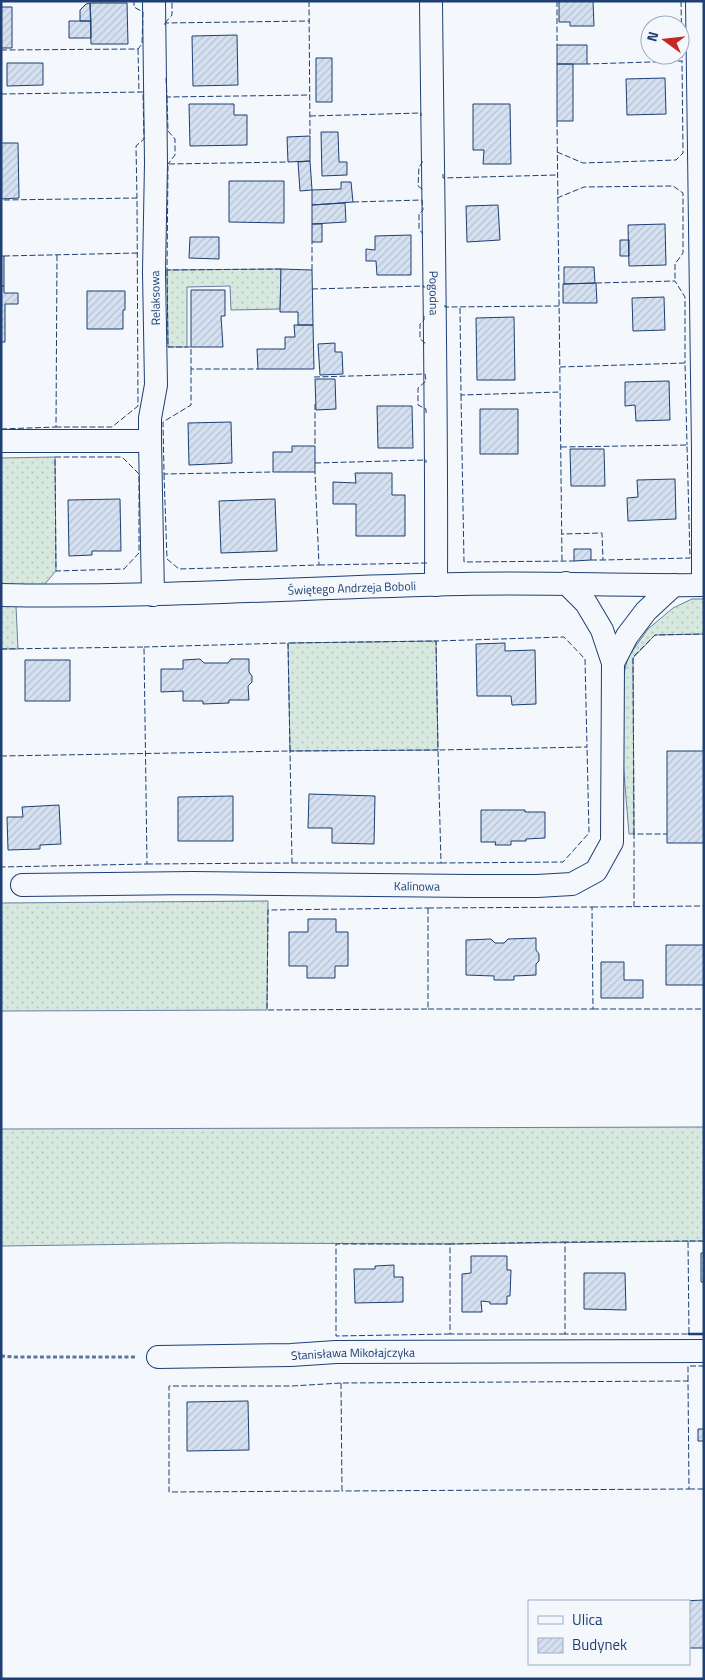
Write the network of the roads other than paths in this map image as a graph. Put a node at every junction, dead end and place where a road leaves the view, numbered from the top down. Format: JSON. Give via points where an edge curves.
{"nodes":[{"id":1,"x":154,"y":1,"type":"edge"},
{"id":2,"x":431,"y":1,"type":"edge"},
{"id":3,"x":697,"y":1,"type":"edge"},
{"id":4,"x":150,"y":440,"type":"junction"},
{"id":5,"x":1,"y":441,"type":"edge"},
{"id":6,"x":566,"y":583,"type":"junction"},
{"id":7,"x":436,"y":585,"type":"junction"},
{"id":8,"x":674,"y":585,"type":"junction"},
{"id":9,"x":703,"y":585,"type":"edge"},
{"id":10,"x":1,"y":595,"type":"edge"},
{"id":11,"x":153,"y":595,"type":"junction"},
{"id":12,"x":613,"y":663,"type":"junction"},
{"id":13,"x":22,"y":885,"type":"dead end"},
{"id":14,"x":704,"y":1351,"type":"edge"},
{"id":15,"x":158,"y":1357,"type":"road end"}],
"edges":[{"from":1,"to":4,"type":"street","name":"Relaksowa","via":[[156,385]]},
{"from":2,"to":7,"type":"street","name":"Pogodna","via":[[437,396]]},
{"from":3,"to":9,"type":"street"},
{"from":4,"to":5,"type":"street"},
{"from":4,"to":11,"type":"street","name":"Relaksowa"},
{"from":6,"to":7,"type":"street","name":"Świętego Andrzeja Boboli"},
{"from":6,"to":8,"type":"street","name":"Świętego Andrzeja Boboli"},
{"from":6,"to":12,"type":"street","name":"Kalinowa","via":[[594,616]]},
{"from":7,"to":11,"type":"street","name":"Świętego Andrzeja Boboli"},
{"from":8,"to":9,"type":"street","name":"Świętego Andrzeja Boboli"},
{"from":8,"to":12,"type":"street","name":"Kalinowa","via":[[646,611],[627,636]]},
{"from":10,"to":11,"type":"street","name":"Świętego Andrzeja Boboli"},
{"from":12,"to":13,"type":"street","name":"Kalinowa","via":[[612,842],[596,871],[572,884]]},
{"from":14,"to":15,"type":"street","name":"Stanisława Mikołajczyka","via":[[336,1352]]}]}
